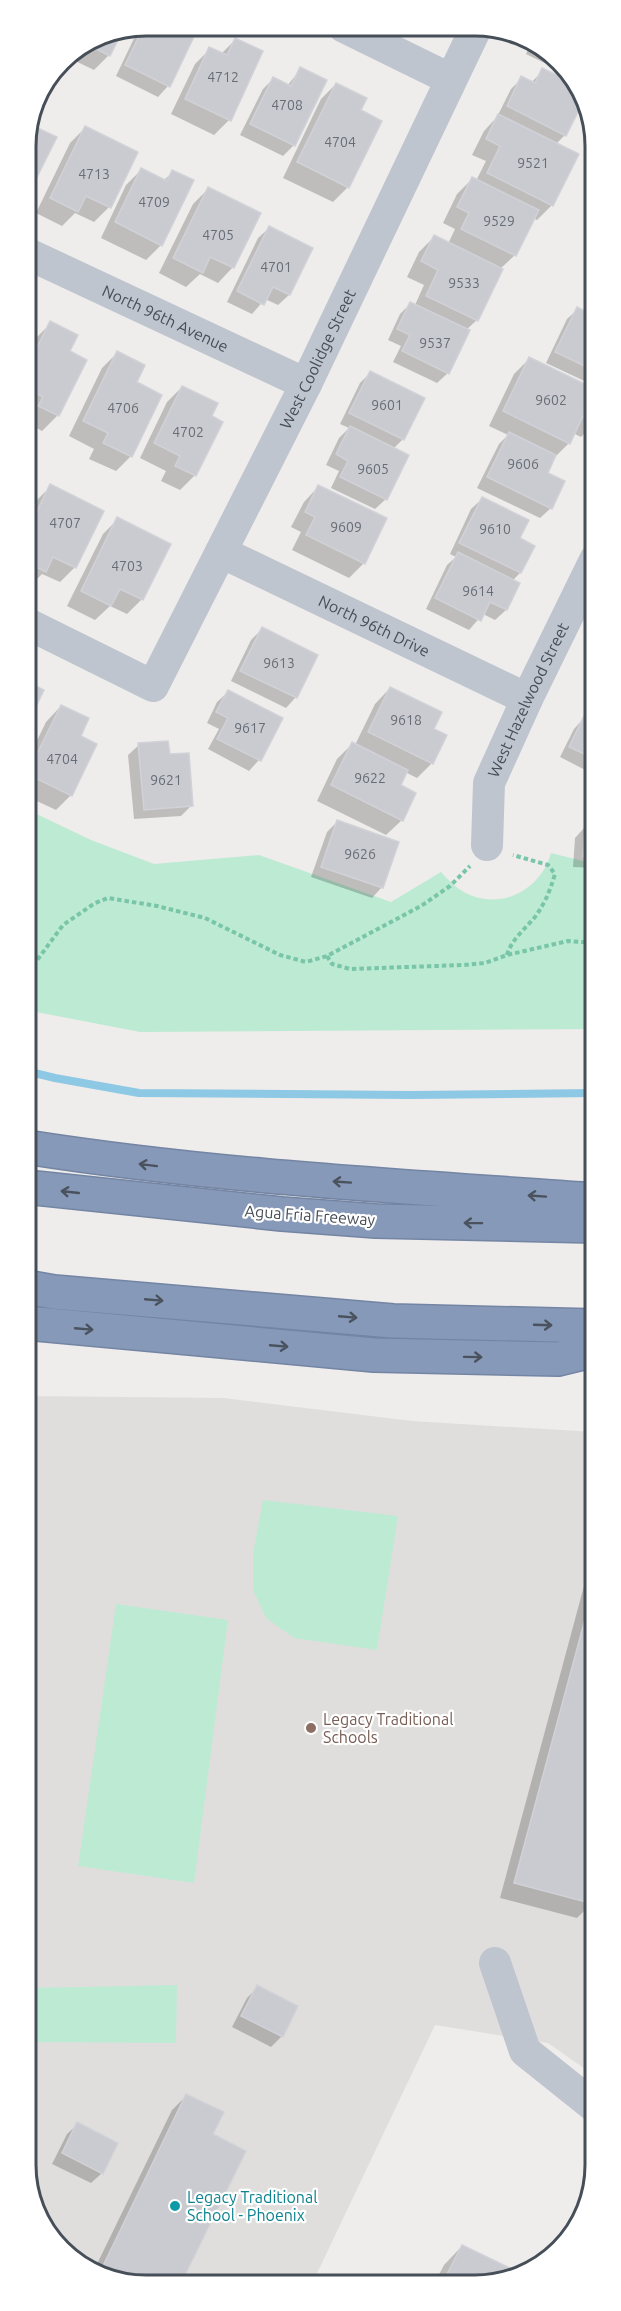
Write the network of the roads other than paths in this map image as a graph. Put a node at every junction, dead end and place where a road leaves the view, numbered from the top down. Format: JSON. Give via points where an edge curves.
{"nodes":[{"id":1,"x":362,"y":36,"type":"edge"},
{"id":2,"x":472,"y":36,"type":"edge"},
{"id":3,"x":450,"y":79,"type":"junction"},
{"id":4,"x":36,"y":258,"type":"edge"},
{"id":5,"x":306,"y":384,"type":"junction"},
{"id":6,"x":221,"y":552,"type":"junction"},
{"id":7,"x":585,"y":580,"type":"edge"},
{"id":8,"x":36,"y":628,"type":"edge"},
{"id":9,"x":527,"y":699,"type":"junction"},
{"id":10,"x":487,"y":845,"type":"road end"},
{"id":11,"x":36,"y":1149,"type":"edge"},
{"id":12,"x":36,"y":1188,"type":"edge"},
{"id":13,"x":585,"y":1200,"type":"edge"},
{"id":14,"x":585,"y":1226,"type":"edge"},
{"id":15,"x":36,"y":1289,"type":"edge"},
{"id":16,"x":36,"y":1324,"type":"edge"},
{"id":17,"x":585,"y":1326,"type":"edge"},
{"id":18,"x":585,"y":1352,"type":"edge"},
{"id":19,"x":495,"y":1963,"type":"dead end"},
{"id":20,"x":585,"y":2099,"type":"edge"}],
"edges":[{"from":1,"to":3,"type":"street"},
{"from":2,"to":3,"type":"street","name":"West Coolidge Street"},
{"from":3,"to":5,"type":"street","name":"West Coolidge Street"},
{"from":4,"to":5,"type":"street","name":"North 96th Avenue"},
{"from":5,"to":6,"type":"street","name":"West Coolidge Street"},
{"from":6,"to":8,"type":"street","name":"West Coolidge Street","via":[[153,686]]},
{"from":6,"to":9,"type":"street","name":"North 96th Drive"},
{"from":7,"to":9,"type":"street","name":"West Hazelwood Street"},
{"from":9,"to":10,"type":"street","name":"West Hazelwood Street","via":[[489,783]]},
{"from":13,"to":11,"type":"highway","one_way":true,"via":[[236,1175]]},
{"from":14,"to":12,"type":"highway","name":"Agua Fria Freeway","one_way":true,"via":[[376,1221]]},
{"from":15,"to":17,"type":"highway","one_way":true,"via":[[393,1321]]},
{"from":16,"to":18,"type":"highway","one_way":true,"via":[[374,1355],[558,1359]]},
{"from":19,"to":20,"type":"street","via":[[525,2051]]}]}
